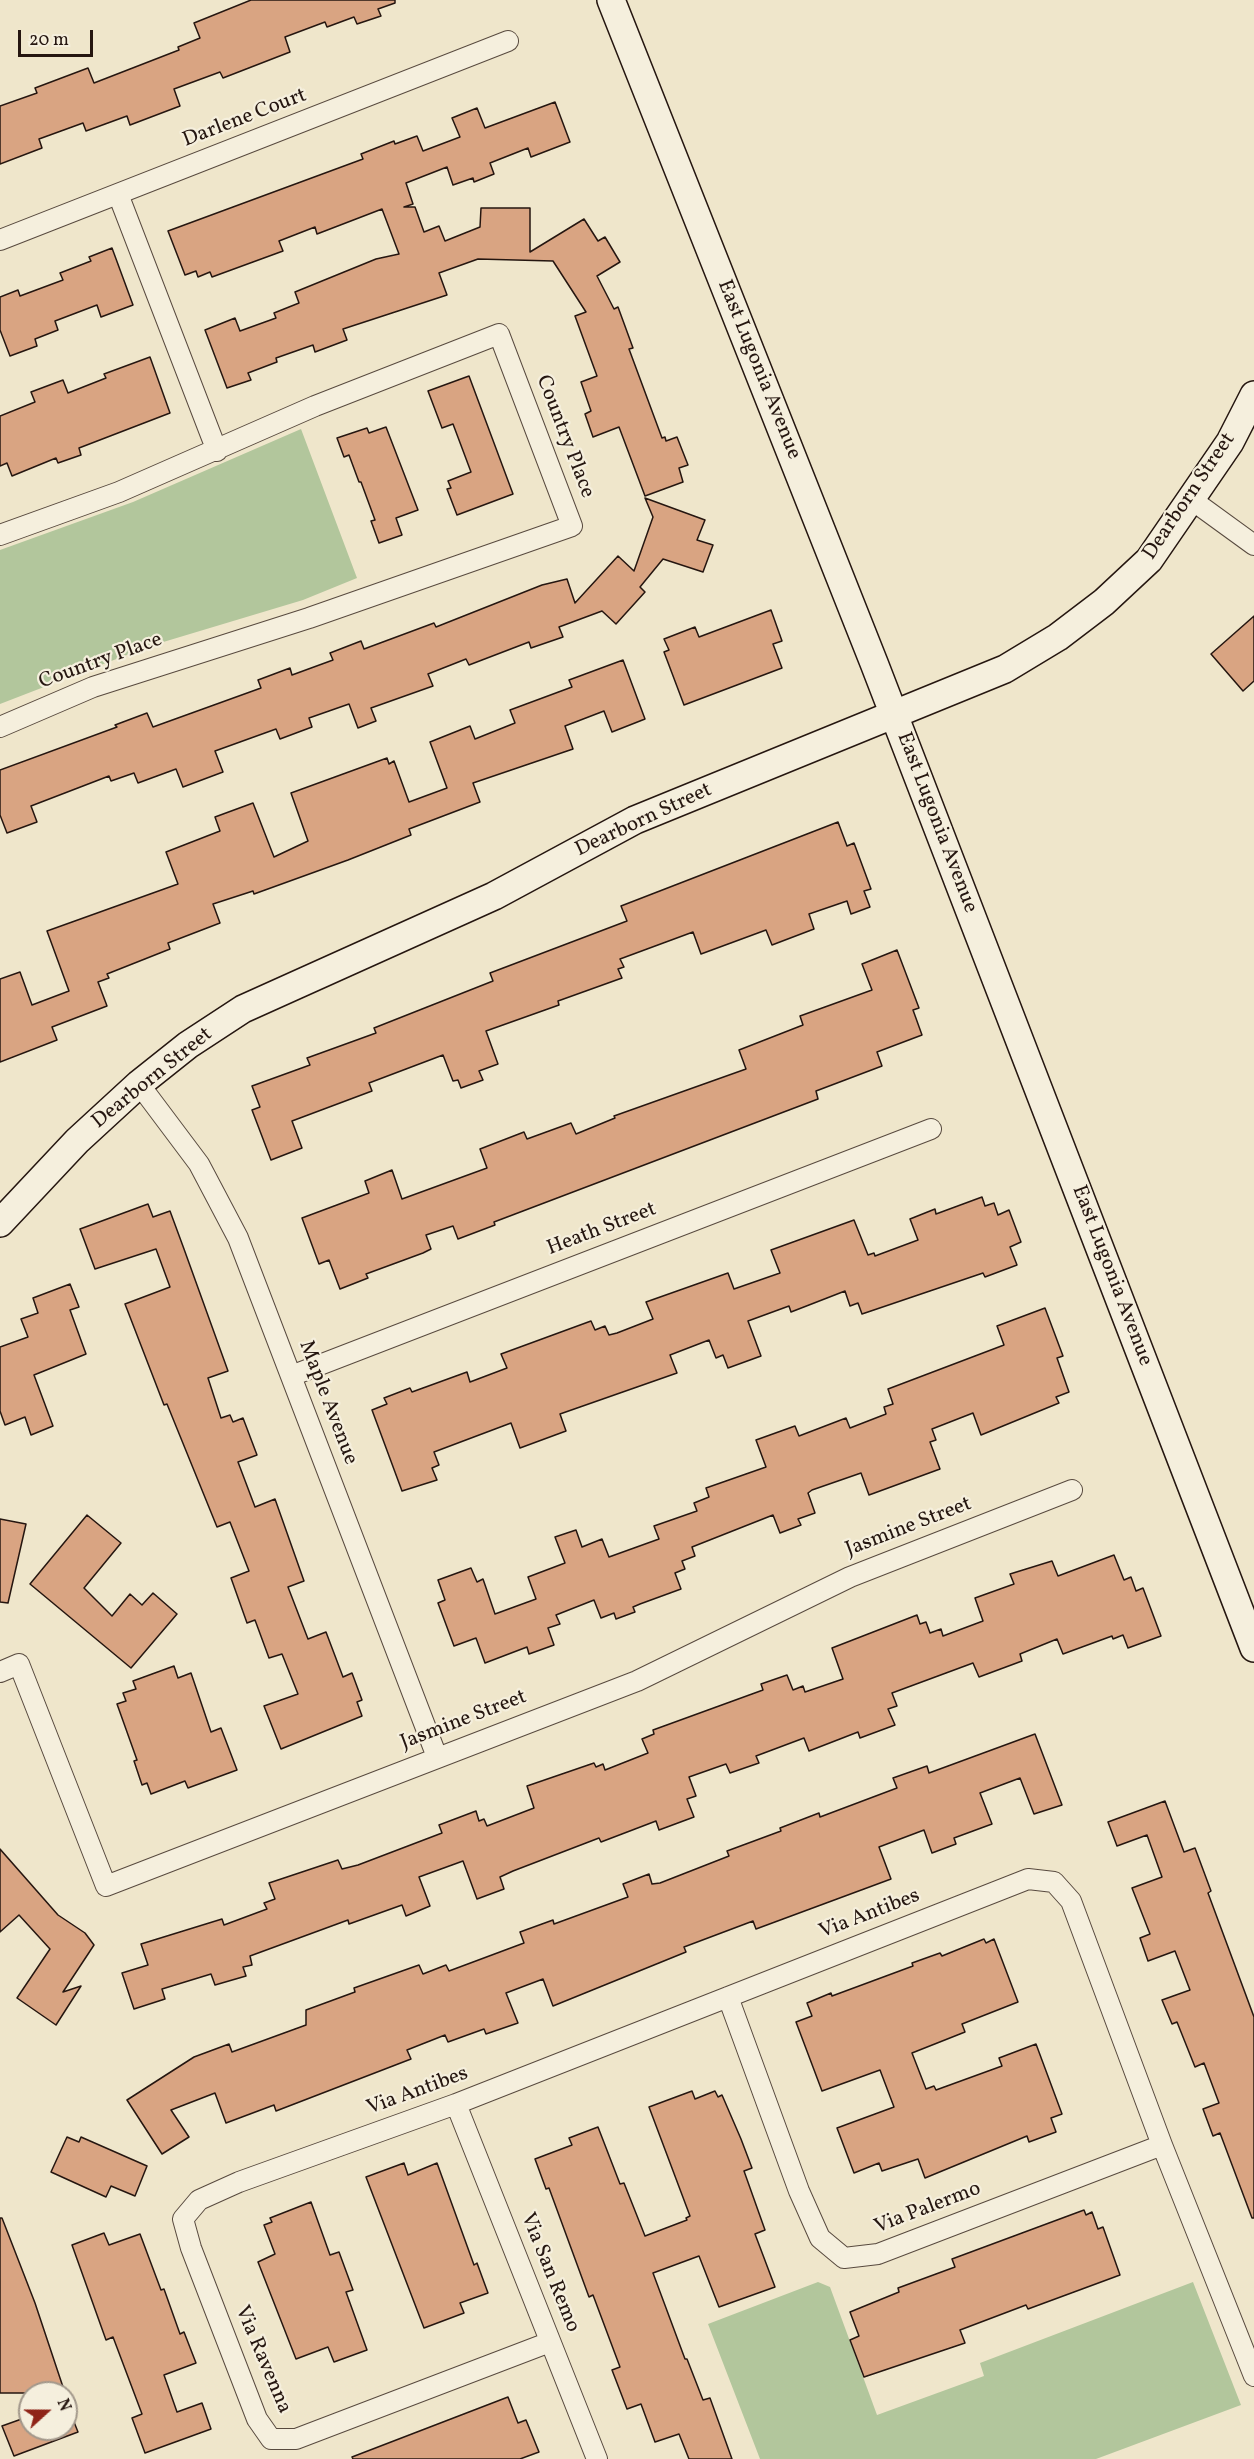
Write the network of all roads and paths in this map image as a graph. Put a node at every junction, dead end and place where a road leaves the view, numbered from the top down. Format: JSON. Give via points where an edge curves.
{"nodes":[{"id":1,"x":611,"y":0,"type":"edge"},
{"id":2,"x":508,"y":42,"type":"dead end"},
{"id":3,"x":118,"y":194,"type":"junction"},
{"id":4,"x":0,"y":240,"type":"edge"},
{"id":5,"x":1254,"y":395,"type":"edge"},
{"id":6,"x":217,"y":451,"type":"junction"},
{"id":7,"x":1192,"y":500,"type":"junction"},
{"id":8,"x":0,"y":536,"type":"edge"},
{"id":9,"x":1254,"y":545,"type":"edge"},
{"id":10,"x":895,"y":716,"type":"junction"},
{"id":11,"x":0,"y":727,"type":"edge"},
{"id":12,"x":139,"y":1084,"type":"junction"},
{"id":13,"x":931,"y":1129,"type":"dead end"},
{"id":14,"x":0,"y":1223,"type":"edge"},
{"id":15,"x":291,"y":1376,"type":"junction"},
{"id":16,"x":1072,"y":1490,"type":"dead end"},
{"id":17,"x":1254,"y":1648,"type":"edge"},
{"id":18,"x":0,"y":1672,"type":"edge"},
{"id":19,"x":436,"y":1757,"type":"junction"},
{"id":20,"x":728,"y":1997,"type":"junction"},
{"id":21,"x":456,"y":2104,"type":"junction"},
{"id":22,"x":1162,"y":2145,"type":"junction"},
{"id":23,"x":239,"y":2182,"type":"joint"},
{"id":24,"x":1247,"y":2340,"type":"edge"},
{"id":25,"x":550,"y":2342,"type":"junction"},
{"id":26,"x":1254,"y":2376,"type":"edge"},
{"id":27,"x":597,"y":2459,"type":"edge"}],
"edges":[{"from":1,"to":10,"type":"main road","name":"East Lugonia Avenue"},
{"from":2,"to":3,"type":"street","name":"Darlene Court"},
{"from":3,"to":4,"type":"street","name":"Darlene Court"},
{"from":3,"to":6,"type":"street"},
{"from":5,"to":7,"type":"main road","name":"Dearborn Street","via":[[1230,442]]},
{"from":6,"to":8,"type":"street","name":"Country Place"},
{"from":6,"to":11,"type":"street","name":"Country Place","via":[[315,406],[499,334],[572,526],[309,618],[93,687]]},
{"from":7,"to":9,"type":"street"},
{"from":7,"to":10,"type":"main road","name":"Dearborn Street","via":[[1149,560],[1058,637],[1005,669]]},
{"from":10,"to":12,"type":"main road","name":"Dearborn Street","via":[[635,820],[494,896],[243,1009]]},
{"from":10,"to":17,"type":"main road","name":"East Lugonia Avenue"},
{"from":12,"to":14,"type":"main road","name":"Dearborn Street","via":[[77,1141]]},
{"from":12,"to":15,"type":"street","name":"Maple Avenue","via":[[199,1164],[219,1201],[243,1248]]},
{"from":13,"to":15,"type":"street","name":"Heath Street"},
{"from":15,"to":19,"type":"street","name":"Maple Avenue"},
{"from":16,"to":19,"type":"street","name":"Jasmine Street","via":[[850,1577],[637,1681]]},
{"from":18,"to":19,"type":"street","name":"Jasmine Street","via":[[19,1664],[106,1886]]},
{"from":20,"to":21,"type":"street","name":"Via Antibes"},
{"from":20,"to":22,"type":"street","name":"Via Palermo","via":[[799,2191],[820,2238],[844,2258],[878,2254]]},
{"from":20,"to":22,"type":"street","name":"Via Antibes","via":[[1028,1879],[1054,1882],[1071,1901]]},
{"from":21,"to":23,"type":"street","name":"Via Antibes"},
{"from":21,"to":25,"type":"street","name":"Via San Remo"},
{"from":22,"to":24,"type":"street","name":"Via Antibes"},
{"from":23,"to":25,"type":"street","name":"Via Ravenna","via":[[199,2200],[183,2219],[257,2419],[271,2439],[296,2439]]},
{"from":24,"to":26,"type":"street","name":"Via Antibes"},
{"from":25,"to":27,"type":"street","name":"Via San Remo"}]}
